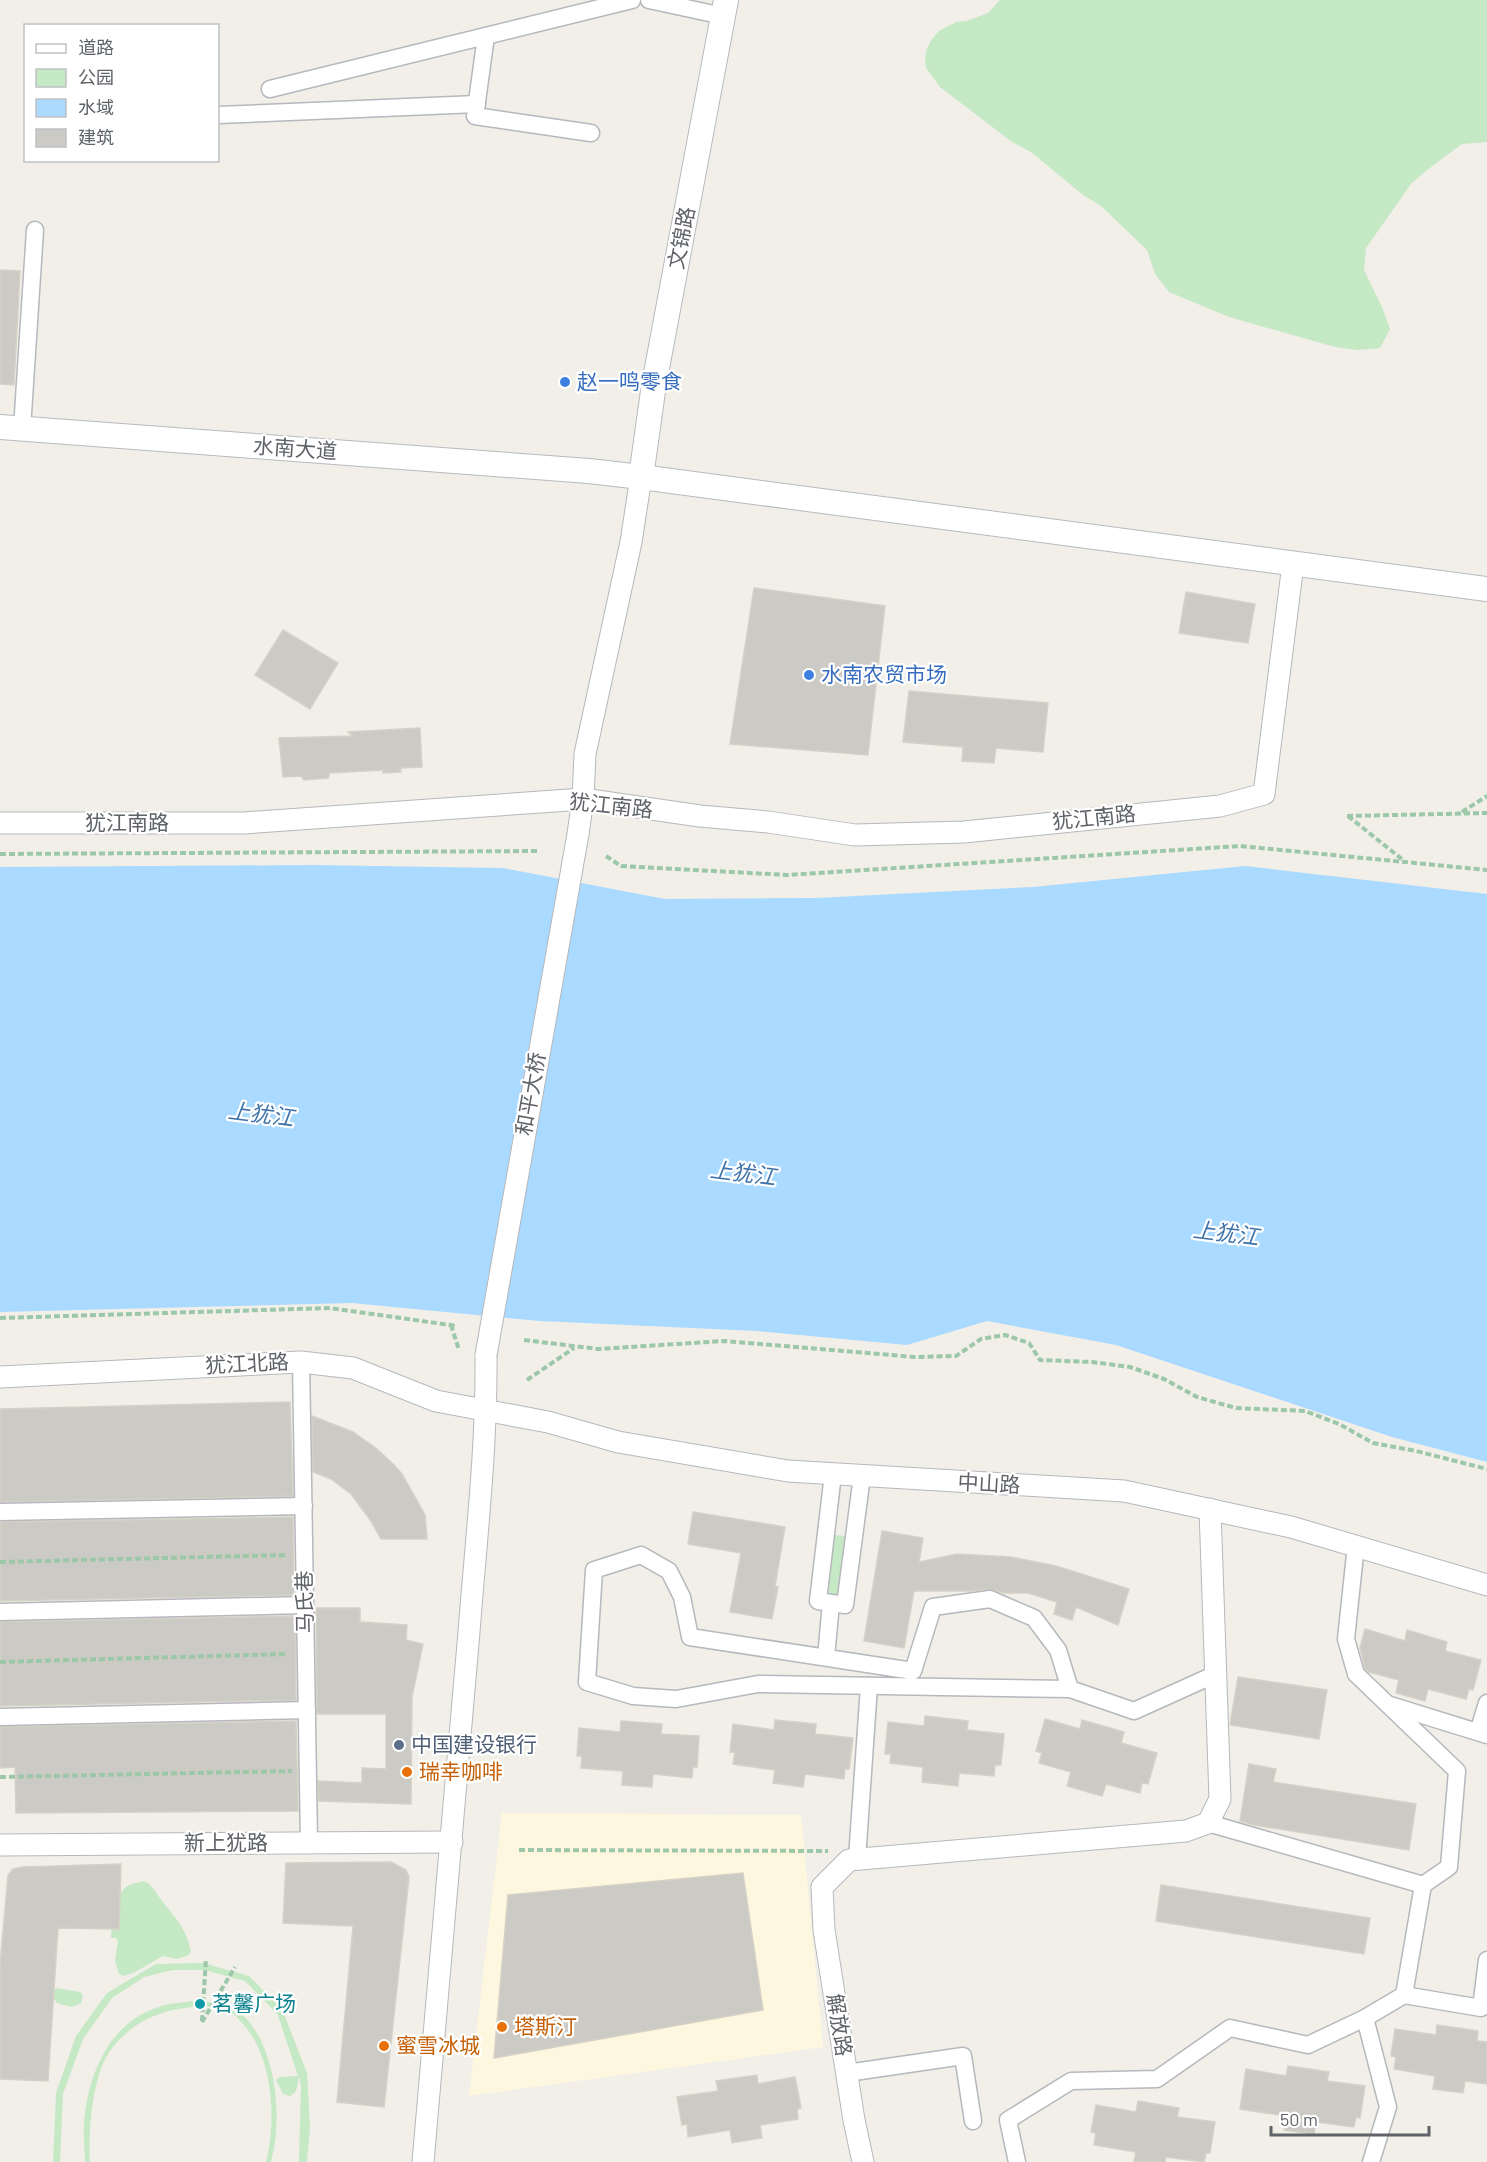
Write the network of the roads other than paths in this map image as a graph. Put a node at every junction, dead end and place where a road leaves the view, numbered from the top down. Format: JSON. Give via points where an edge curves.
{"nodes":[{"id":1,"x":632,"y":0,"type":"edge"},
{"id":2,"x":649,"y":0,"type":"edge"},
{"id":3,"x":725,"y":8,"type":"edge"},
{"id":4,"x":486,"y":36,"type":"junction"},
{"id":5,"x":270,"y":89,"type":"dead end"},
{"id":6,"x":477,"y":104,"type":"junction"},
{"id":7,"x":219,"y":115,"type":"edge"},
{"id":8,"x":591,"y":133,"type":"dead end"},
{"id":9,"x":35,"y":230,"type":"dead end"},
{"id":10,"x":11,"y":428,"type":"edge"},
{"id":11,"x":641,"y":477,"type":"junction"},
{"id":12,"x":1293,"y":564,"type":"junction"},
{"id":13,"x":1487,"y":589,"type":"edge"},
{"id":14,"x":583,"y":799,"type":"junction"},
{"id":15,"x":0,"y":824,"type":"edge"},
{"id":16,"x":301,"y":1362,"type":"junction"},
{"id":17,"x":0,"y":1377,"type":"edge"},
{"id":18,"x":486,"y":1410,"type":"junction"},
{"id":19,"x":833,"y":1474,"type":"junction"},
{"id":20,"x":862,"y":1476,"type":"junction"},
{"id":21,"x":304,"y":1506,"type":"junction"},
{"id":22,"x":1210,"y":1509,"type":"junction"},
{"id":23,"x":0,"y":1512,"type":"edge"},
{"id":24,"x":1356,"y":1545,"type":"junction"},
{"id":25,"x":1487,"y":1585,"type":"edge"},
{"id":26,"x":831,"y":1603,"type":"junction"},
{"id":27,"x":305,"y":1605,"type":"junction"},
{"id":28,"x":0,"y":1612,"type":"edge"},
{"id":29,"x":826,"y":1657,"type":"junction"},
{"id":30,"x":1216,"y":1674,"type":"junction"},
{"id":31,"x":869,"y":1686,"type":"junction"},
{"id":32,"x":1070,"y":1689,"type":"junction"},
{"id":33,"x":1487,"y":1703,"type":"edge"},
{"id":34,"x":1387,"y":1704,"type":"junction"},
{"id":35,"x":307,"y":1710,"type":"junction"},
{"id":36,"x":0,"y":1718,"type":"edge"},
{"id":37,"x":1483,"y":1734,"type":"edge"},
{"id":38,"x":1208,"y":1823,"type":"junction"},
{"id":39,"x":309,"y":1842,"type":"junction"},
{"id":40,"x":452,"y":1842,"type":"junction"},
{"id":41,"x":0,"y":1845,"type":"edge"},
{"id":42,"x":857,"y":1859,"type":"junction"},
{"id":43,"x":1423,"y":1885,"type":"junction"},
{"id":44,"x":1487,"y":1960,"type":"edge"},
{"id":45,"x":1404,"y":1995,"type":"junction"},
{"id":46,"x":1365,"y":2018,"type":"junction"},
{"id":47,"x":847,"y":2073,"type":"junction"},
{"id":48,"x":973,"y":2121,"type":"dead end"},
{"id":49,"x":423,"y":2162,"type":"edge"},
{"id":50,"x":863,"y":2162,"type":"edge"},
{"id":51,"x":1017,"y":2162,"type":"edge"},
{"id":52,"x":1371,"y":2162,"type":"edge"}],
"edges":[{"from":1,"to":4,"type":"street"},
{"from":2,"to":3,"type":"street"},
{"from":3,"to":11,"type":"main road","name":"文锦路","via":[[654,384]]},
{"from":4,"to":5,"type":"street"},
{"from":4,"to":6,"type":"street"},
{"from":6,"to":7,"type":"street"},
{"from":6,"to":8,"type":"street","via":[[475,116]]},
{"from":9,"to":10,"type":"street"},
{"from":10,"to":11,"type":"main road","name":"水南大道"},
{"from":11,"to":12,"type":"main road","name":"水南大道"},
{"from":11,"to":14,"type":"street","name":"和平大桥","via":[[631,542],[585,754]]},
{"from":12,"to":13,"type":"main road","name":"水南大道"},
{"from":12,"to":14,"type":"street","name":"犹江南路","via":[[1264,794],[1221,806],[964,832],[855,836]]},
{"from":14,"to":15,"type":"street","name":"犹江南路","via":[[244,823]]},
{"from":14,"to":18,"type":"street","name":"和平大桥","bridge":true,"via":[[486,1355]]},
{"from":16,"to":17,"type":"street","name":"犹江北路"},
{"from":16,"to":18,"type":"street","name":"犹江北路","via":[[353,1368],[436,1401]]},
{"from":16,"to":21,"type":"street","name":"马氏巷"},
{"from":18,"to":19,"type":"street","name":"中山路","via":[[618,1442],[788,1471]]},
{"from":18,"to":40,"type":"street","name":"和平大桥"},
{"from":19,"to":20,"type":"street","name":"中山路"},
{"from":19,"to":26,"type":"street","via":[[818,1601]]},
{"from":20,"to":22,"type":"street","name":"中山路","via":[[1124,1491]]},
{"from":20,"to":26,"type":"street","via":[[845,1605]]},
{"from":21,"to":23,"type":"street"},
{"from":21,"to":27,"type":"street","name":"马氏巷"},
{"from":22,"to":24,"type":"street","name":"中山路"},
{"from":22,"to":30,"type":"street"},
{"from":24,"to":25,"type":"street","name":"中山路"},
{"from":24,"to":34,"type":"street","via":[[1346,1639],[1356,1674]]},
{"from":26,"to":29,"type":"street"},
{"from":27,"to":28,"type":"street"},
{"from":27,"to":35,"type":"street","name":"马氏巷"},
{"from":29,"to":31,"type":"street","via":[[690,1637],[682,1597],[669,1571],[641,1555],[594,1570],[587,1682],[633,1696],[675,1699],[758,1684]]},
{"from":29,"to":32,"type":"street","via":[[913,1671],[933,1607],[990,1599],[1034,1618],[1058,1650]]},
{"from":30,"to":32,"type":"street","via":[[1134,1711]]},
{"from":30,"to":38,"type":"street","via":[[1220,1799]]},
{"from":31,"to":32,"type":"street"},
{"from":31,"to":42,"type":"street"},
{"from":33,"to":37,"type":"street"},
{"from":34,"to":37,"type":"street"},
{"from":34,"to":43,"type":"street","via":[[1457,1771],[1449,1867]]},
{"from":35,"to":36,"type":"street"},
{"from":35,"to":39,"type":"street","name":"马氏巷"},
{"from":38,"to":42,"type":"street","via":[[1186,1831]]},
{"from":38,"to":43,"type":"street"},
{"from":39,"to":40,"type":"street","name":"新上犹路"},
{"from":39,"to":41,"type":"street","name":"新上犹路"},
{"from":40,"to":49,"type":"street","name":"和平大桥"},
{"from":42,"to":47,"type":"street","name":"解放路","via":[[849,1860],[822,1887],[824,1930]]},
{"from":43,"to":45,"type":"street"},
{"from":44,"to":45,"type":"street","via":[[1481,2008]]},
{"from":45,"to":46,"type":"street"},
{"from":46,"to":51,"type":"street","via":[[1308,2045],[1230,2028],[1157,2079],[1071,2080],[1008,2120]]},
{"from":46,"to":52,"type":"street","via":[[1388,2107]]},
{"from":47,"to":48,"type":"street","via":[[963,2056]]},
{"from":47,"to":50,"type":"street","name":"解放路"}]}
